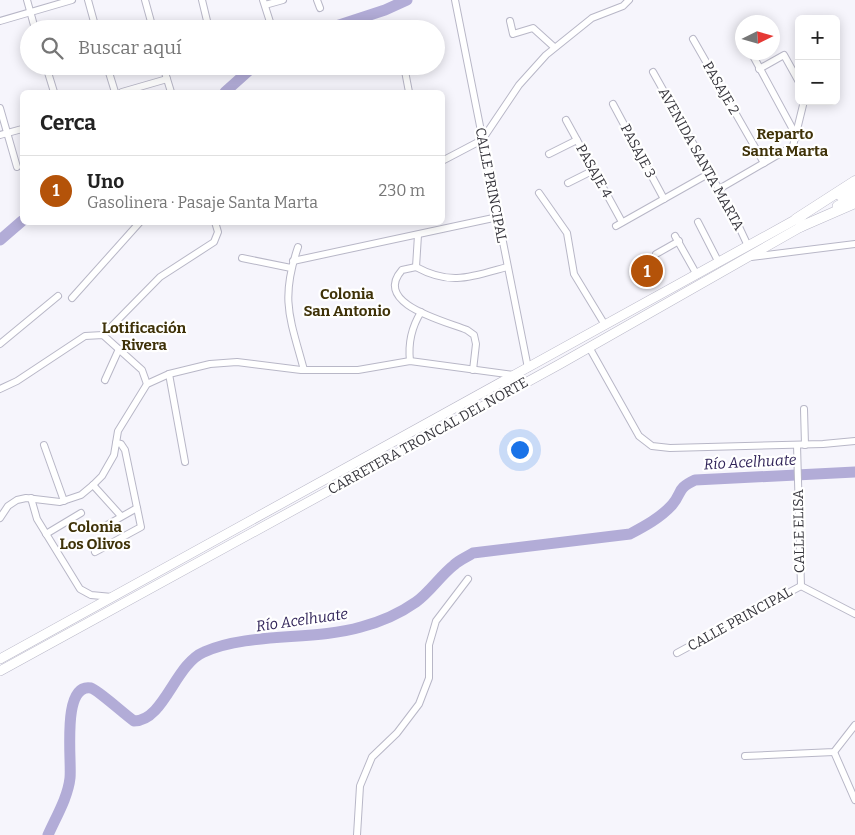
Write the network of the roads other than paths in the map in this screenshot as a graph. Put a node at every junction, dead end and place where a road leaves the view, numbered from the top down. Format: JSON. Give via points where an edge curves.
{"nodes":[{"id":1,"x":27,"y":0,"type":"edge"},
{"id":2,"x":72,"y":0,"type":"edge"},
{"id":3,"x":88,"y":0,"type":"edge"},
{"id":4,"x":145,"y":0,"type":"edge"},
{"id":5,"x":202,"y":0,"type":"edge"},
{"id":6,"x":283,"y":0,"type":"edge"},
{"id":7,"x":317,"y":0,"type":"edge"},
{"id":8,"x":629,"y":0,"type":"edge"},
{"id":9,"x":455,"y":1,"type":"edge"},
{"id":10,"x":264,"y":3,"type":"edge"},
{"id":11,"x":320,"y":8,"type":"dead end"},
{"id":12,"x":31,"y":12,"type":"junction"},
{"id":13,"x":33,"y":20,"type":"edge"},
{"id":14,"x":94,"y":20,"type":"edge"},
{"id":15,"x":151,"y":20,"type":"edge"},
{"id":16,"x":207,"y":20,"type":"edge"},
{"id":17,"x":270,"y":20,"type":"edge"},
{"id":18,"x":0,"y":21,"type":"edge"},
{"id":19,"x":510,"y":21,"type":"dead end"},
{"id":20,"x":693,"y":39,"type":"dead end"},
{"id":21,"x":554,"y":47,"type":"junction"},
{"id":22,"x":755,"y":60,"type":"edge"},
{"id":23,"x":759,"y":69,"type":"junction"},
{"id":24,"x":653,"y":72,"type":"dead end"},
{"id":25,"x":49,"y":75,"type":"edge"},
{"id":26,"x":110,"y":75,"type":"edge"},
{"id":27,"x":166,"y":75,"type":"edge"},
{"id":28,"x":405,"y":75,"type":"edge"},
{"id":29,"x":795,"y":75,"type":"edge"},
{"id":30,"x":167,"y":79,"type":"junction"},
{"id":31,"x":53,"y":90,"type":"edge"},
{"id":32,"x":114,"y":90,"type":"edge"},
{"id":33,"x":129,"y":90,"type":"edge"},
{"id":34,"x":170,"y":90,"type":"edge"},
{"id":35,"x":407,"y":90,"type":"edge"},
{"id":36,"x":613,"y":104,"type":"dead end"},
{"id":37,"x":803,"y":105,"type":"edge"},
{"id":38,"x":0,"y":108,"type":"edge"},
{"id":39,"x":566,"y":120,"type":"dead end"},
{"id":40,"x":20,"y":130,"type":"edge"},
{"id":41,"x":4,"y":134,"type":"edge"},
{"id":42,"x":797,"y":137,"type":"junction"},
{"id":43,"x":482,"y":140,"type":"junction"},
{"id":44,"x":577,"y":140,"type":"junction"},
{"id":45,"x":549,"y":154,"type":"dead end"},
{"id":46,"x":445,"y":159,"type":"edge"},
{"id":47,"x":764,"y":163,"type":"junction"},
{"id":48,"x":17,"y":168,"type":"dead end"},
{"id":49,"x":594,"y":170,"type":"junction"},
{"id":50,"x":710,"y":172,"type":"junction"},
{"id":51,"x":855,"y":181,"type":"edge"},
{"id":52,"x":568,"y":183,"type":"dead end"},
{"id":53,"x":855,"y":188,"type":"edge"},
{"id":54,"x":719,"y":189,"type":"junction"},
{"id":55,"x":539,"y":193,"type":"dead end"},
{"id":56,"x":855,"y":196,"type":"edge"},
{"id":57,"x":664,"y":199,"type":"junction"},
{"id":58,"x":855,"y":203,"type":"edge"},
{"id":59,"x":498,"y":217,"type":"junction"},
{"id":60,"x":698,"y":222,"type":"dead end"},
{"id":61,"x":798,"y":223,"type":"junction"},
{"id":62,"x":137,"y":225,"type":"edge"},
{"id":63,"x":216,"y":225,"type":"edge"},
{"id":64,"x":418,"y":235,"type":"junction"},
{"id":65,"x":855,"y":244,"type":"edge"},
{"id":66,"x":748,"y":246,"type":"junction"},
{"id":67,"x":298,"y":247,"type":"dead end"},
{"id":68,"x":656,"y":254,"type":"dead end"},
{"id":69,"x":242,"y":258,"type":"dead end"},
{"id":70,"x":742,"y":258,"type":"junction"},
{"id":71,"x":719,"y":263,"type":"junction"},
{"id":72,"x":292,"y":264,"type":"junction"},
{"id":73,"x":416,"y":267,"type":"junction"},
{"id":74,"x":507,"y":267,"type":"junction"},
{"id":75,"x":697,"y":275,"type":"junction"},
{"id":76,"x":58,"y":296,"type":"dead end"},
{"id":77,"x":72,"y":298,"type":"dead end"},
{"id":78,"x":421,"y":312,"type":"junction"},
{"id":79,"x":605,"y":326,"type":"junction"},
{"id":80,"x":103,"y":335,"type":"junction"},
{"id":81,"x":0,"y":344,"type":"edge"},
{"id":82,"x":589,"y":347,"type":"junction"},
{"id":83,"x":119,"y":349,"type":"junction"},
{"id":84,"x":410,"y":361,"type":"junction"},
{"id":85,"x":528,"y":368,"type":"junction"},
{"id":86,"x":304,"y":370,"type":"junction"},
{"id":87,"x":473,"y":370,"type":"junction"},
{"id":88,"x":169,"y":374,"type":"junction"},
{"id":89,"x":516,"y":375,"type":"junction"},
{"id":90,"x":105,"y":380,"type":"dead end"},
{"id":91,"x":147,"y":384,"type":"junction"},
{"id":92,"x":0,"y":389,"type":"edge"},
{"id":93,"x":804,"y":409,"type":"dead end"},
{"id":94,"x":855,"y":441,"type":"edge"},
{"id":95,"x":116,"y":443,"type":"junction"},
{"id":96,"x":44,"y":445,"type":"dead end"},
{"id":97,"x":797,"y":445,"type":"junction"},
{"id":98,"x":805,"y":445,"type":"junction"},
{"id":99,"x":185,"y":462,"type":"dead end"},
{"id":100,"x":93,"y":485,"type":"junction"},
{"id":101,"x":31,"y":498,"type":"junction"},
{"id":102,"x":64,"y":501,"type":"junction"},
{"id":103,"x":137,"y":508,"type":"junction"},
{"id":104,"x":81,"y":513,"type":"dead end"},
{"id":105,"x":122,"y":516,"type":"junction"},
{"id":106,"x":0,"y":518,"type":"edge"},
{"id":107,"x":107,"y":525,"type":"dead end"},
{"id":108,"x":46,"y":534,"type":"junction"},
{"id":109,"x":95,"y":552,"type":"dead end"},
{"id":110,"x":468,"y":579,"type":"dead end"},
{"id":111,"x":801,"y":586,"type":"junction"},
{"id":112,"x":112,"y":597,"type":"junction"},
{"id":113,"x":855,"y":614,"type":"edge"},
{"id":114,"x":677,"y":653,"type":"dead end"},
{"id":115,"x":0,"y":659,"type":"edge"},
{"id":116,"x":0,"y":672,"type":"edge"},
{"id":117,"x":855,"y":725,"type":"edge"},
{"id":118,"x":834,"y":752,"type":"junction"},
{"id":119,"x":745,"y":756,"type":"dead end"},
{"id":120,"x":855,"y":800,"type":"edge"},
{"id":121,"x":357,"y":835,"type":"edge"}],
"edges":[{"from":1,"to":12,"type":"street"},
{"from":2,"to":12,"type":"street"},
{"from":3,"to":14,"type":"street"},
{"from":4,"to":15,"type":"street"},
{"from":5,"to":16,"type":"street"},
{"from":6,"to":10,"type":"street"},
{"from":7,"to":11,"type":"street"},
{"from":8,"to":21,"type":"street","via":[[624,6],[592,18]]},
{"from":9,"to":43,"type":"street","name":"CALLE PRINCIPAL"},
{"from":10,"to":17,"type":"street"},
{"from":12,"to":13,"type":"street"},
{"from":12,"to":18,"type":"street"},
{"from":19,"to":21,"type":"street","via":[[513,34],[533,28]]},
{"from":20,"to":47,"type":"street","name":"PASAJE 2"},
{"from":21,"to":43,"type":"street","via":[[519,86]]},
{"from":22,"to":23,"type":"street"},
{"from":23,"to":29,"type":"street","via":[[784,55]]},
{"from":23,"to":42,"type":"street"},
{"from":24,"to":50,"type":"street","name":"AVENIDA SANTA MARTA"},
{"from":25,"to":31,"type":"street"},
{"from":26,"to":32,"type":"street"},
{"from":27,"to":30,"type":"street"},
{"from":28,"to":35,"type":"street"},
{"from":30,"to":33,"type":"street"},
{"from":30,"to":34,"type":"street"},
{"from":36,"to":57,"type":"street","name":"PASAJE 3"},
{"from":37,"to":42,"type":"street"},
{"from":38,"to":41,"type":"street"},
{"from":39,"to":44,"type":"street","name":"PASAJE 4"},
{"from":40,"to":41,"type":"street"},
{"from":41,"to":48,"type":"street"},
{"from":42,"to":47,"type":"street","via":[[793,146]]},
{"from":43,"to":46,"type":"street"},
{"from":43,"to":59,"type":"street","name":"CALLE PRINCIPAL"},
{"from":44,"to":45,"type":"street"},
{"from":44,"to":49,"type":"street","name":"PASAJE 4"},
{"from":47,"to":54,"type":"street"},
{"from":49,"to":52,"type":"street"},
{"from":49,"to":57,"type":"street","name":"PASAJE 4","via":[[619,224]]},
{"from":50,"to":54,"type":"street","name":"AVENIDA SANTA MARTA"},
{"from":50,"to":57,"type":"street"},
{"from":51,"to":61,"type":"highway"},
{"from":53,"to":61,"type":"main road","name":"CARRETERA TRONCAL DEL NORTE"},
{"from":54,"to":66,"type":"street","name":"AVENIDA SANTA MARTA"},
{"from":55,"to":79,"type":"street","via":[[567,233],[574,274]]},
{"from":56,"to":61,"type":"main road","name":"CARRETERA TRONCAL DEL NORTE"},
{"from":58,"to":61,"type":"highway"},
{"from":59,"to":64,"type":"street"},
{"from":59,"to":74,"type":"street","name":"CALLE PRINCIPAL"},
{"from":60,"to":71,"type":"street"},
{"from":61,"to":66,"type":"main road","name":"CARRETERA TRONCAL DEL NORTE"},
{"from":61,"to":70,"type":"main road","name":"CARRETERA TRONCAL DEL NORTE"},
{"from":62,"to":77,"type":"street"},
{"from":63,"to":80,"type":"street","via":[[218,232],[214,242],[160,277]]},
{"from":64,"to":72,"type":"street"},
{"from":64,"to":73,"type":"street"},
{"from":65,"to":70,"type":"street"},
{"from":66,"to":71,"type":"main road","name":"CARRETERA TRONCAL DEL NORTE"},
{"from":67,"to":72,"type":"street"},
{"from":68,"to":75,"type":"street","via":[[677,238]]},
{"from":69,"to":72,"type":"street"},
{"from":70,"to":82,"type":"main road","name":"CARRETERA TRONCAL DEL NORTE"},
{"from":71,"to":75,"type":"main road","name":"CARRETERA TRONCAL DEL NORTE"},
{"from":72,"to":86,"type":"street","via":[[286,303]]},
{"from":73,"to":74,"type":"street","via":[[456,280]]},
{"from":73,"to":78,"type":"street","via":[[402,270],[394,283],[394,290],[399,299]]},
{"from":74,"to":85,"type":"street","name":"CALLE PRINCIPAL"},
{"from":75,"to":79,"type":"main road","name":"CARRETERA TRONCAL DEL NORTE"},
{"from":76,"to":81,"type":"street"},
{"from":78,"to":84,"type":"street","via":[[410,340]]},
{"from":78,"to":87,"type":"street","via":[[474,335]]},
{"from":79,"to":85,"type":"main road","name":"CARRETERA TRONCAL DEL NORTE"},
{"from":80,"to":83,"type":"street"},
{"from":80,"to":92,"type":"street","via":[[85,336]]},
{"from":82,"to":97,"type":"street","via":[[639,436],[652,446]]},
{"from":82,"to":116,"type":"main road","name":"CARRETERA TRONCAL DEL NORTE"},
{"from":83,"to":90,"type":"street"},
{"from":83,"to":91,"type":"street","via":[[142,370]]},
{"from":84,"to":86,"type":"street","via":[[358,370]]},
{"from":84,"to":87,"type":"street"},
{"from":85,"to":89,"type":"main road","name":"CARRETERA TRONCAL DEL NORTE"},
{"from":86,"to":88,"type":"street","via":[[237,362],[210,364]]},
{"from":87,"to":89,"type":"street"},
{"from":88,"to":91,"type":"street"},
{"from":88,"to":99,"type":"street"},
{"from":89,"to":112,"type":"main road","name":"CARRETERA TRONCAL DEL NORTE"},
{"from":91,"to":95,"type":"street","via":[[118,431]]},
{"from":93,"to":98,"type":"street"},
{"from":94,"to":98,"type":"street"},
{"from":95,"to":100,"type":"street","via":[[114,455]]},
{"from":95,"to":103,"type":"street","via":[[125,450]]},
{"from":96,"to":102,"type":"street"},
{"from":97,"to":98,"type":"street"},
{"from":97,"to":111,"type":"street","name":"CALLE ELISA"},
{"from":100,"to":102,"type":"street","via":[[81,495]]},
{"from":100,"to":105,"type":"street"},
{"from":101,"to":102,"type":"street"},
{"from":101,"to":106,"type":"street","via":[[14,502]]},
{"from":101,"to":108,"type":"street","via":[[34,512]]},
{"from":103,"to":105,"type":"street"},
{"from":103,"to":109,"type":"street","via":[[141,527]]},
{"from":104,"to":108,"type":"street"},
{"from":105,"to":107,"type":"street"},
{"from":108,"to":112,"type":"street","via":[[80,589],[91,595]]},
{"from":110,"to":121,"type":"street","via":[[436,621],[429,645],[429,678],[419,704],[397,733],[372,757],[360,786]]},
{"from":111,"to":113,"type":"street","name":"CALLE PRINCIPAL"},
{"from":111,"to":114,"type":"street","name":"CALLE PRINCIPAL"},
{"from":112,"to":115,"type":"main road","name":"CARRETERA TRONCAL DEL NORTE"},
{"from":117,"to":118,"type":"street"},
{"from":118,"to":119,"type":"street"},
{"from":118,"to":120,"type":"street"}]}
